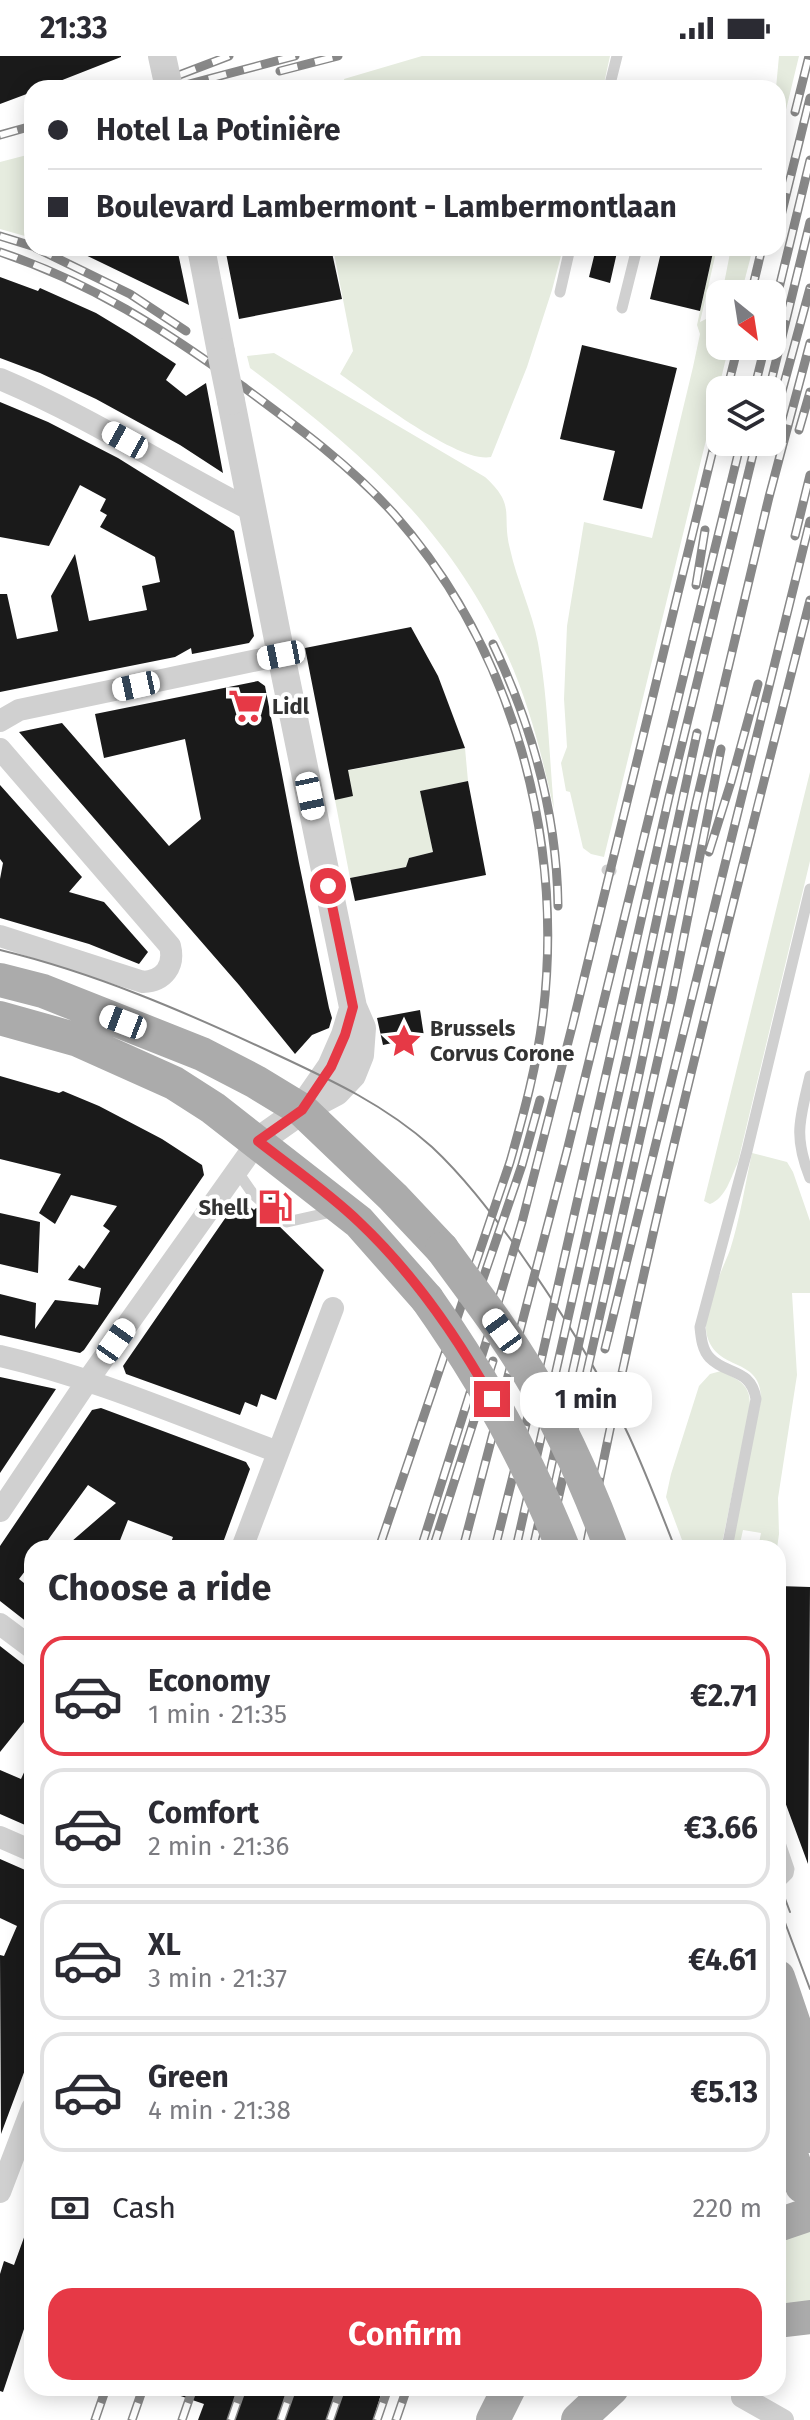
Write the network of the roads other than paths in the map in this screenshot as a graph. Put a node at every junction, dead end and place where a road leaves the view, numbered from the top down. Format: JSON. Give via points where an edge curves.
{"nodes":[{"id":1,"x":162,"y":56,"type":"edge"},
{"id":2,"x":617,"y":56,"type":"edge"},
{"id":3,"x":167,"y":80,"type":"edge"},
{"id":4,"x":611,"y":80,"type":"edge"},
{"id":5,"x":203,"y":256,"type":"edge"},
{"id":6,"x":568,"y":256,"type":"edge"},
{"id":7,"x":635,"y":256,"type":"edge"},
{"id":8,"x":560,"y":292,"type":"dead end"},
{"id":9,"x":622,"y":308,"type":"dead end"},
{"id":10,"x":0,"y":379,"type":"edge"},
{"id":11,"x":253,"y":511,"type":"junction"},
{"id":12,"x":281,"y":655,"type":"junction"},
{"id":13,"x":0,"y":721,"type":"edge"},
{"id":14,"x":0,"y":749,"type":"edge"},
{"id":15,"x":810,"y":889,"type":"edge"},
{"id":16,"x":0,"y":936,"type":"edge"},
{"id":17,"x":0,"y":980,"type":"edge"},
{"id":18,"x":0,"y":1018,"type":"edge"},
{"id":19,"x":810,"y":1076,"type":"edge"},
{"id":20,"x":302,"y":1110,"type":"junction"},
{"id":21,"x":258,"y":1141,"type":"junction"},
{"id":22,"x":236,"y":1170,"type":"junction"},
{"id":23,"x":810,"y":1178,"type":"edge"},
{"id":24,"x":261,"y":1201,"type":"dead end"},
{"id":25,"x":344,"y":1209,"type":"junction"},
{"id":26,"x":283,"y":1219,"type":"dead end"},
{"id":27,"x":333,"y":1308,"type":"dead end"},
{"id":28,"x":0,"y":1356,"type":"edge"},
{"id":29,"x":88,"y":1380,"type":"junction"},
{"id":30,"x":278,"y":1452,"type":"junction"},
{"id":31,"x":0,"y":1511,"type":"edge"},
{"id":32,"x":245,"y":1540,"type":"edge"},
{"id":33,"x":560,"y":1540,"type":"edge"},
{"id":34,"x":608,"y":1540,"type":"edge"},
{"id":35,"x":729,"y":1540,"type":"edge"},
{"id":36,"x":0,"y":1624,"type":"edge"},
{"id":37,"x":24,"y":1642,"type":"edge"},
{"id":38,"x":0,"y":1837,"type":"edge"},
{"id":39,"x":24,"y":1848,"type":"edge"},
{"id":40,"x":786,"y":2000,"type":"edge"},
{"id":41,"x":786,"y":2067,"type":"edge"},
{"id":42,"x":810,"y":2071,"type":"edge"},
{"id":43,"x":24,"y":2129,"type":"edge"},
{"id":44,"x":810,"y":2136,"type":"edge"},
{"id":45,"x":786,"y":2148,"type":"edge"},
{"id":46,"x":0,"y":2192,"type":"edge"},
{"id":47,"x":802,"y":2211,"type":"edge"},
{"id":48,"x":810,"y":2317,"type":"edge"},
{"id":49,"x":786,"y":2320,"type":"edge"},
{"id":50,"x":505,"y":2396,"type":"edge"},
{"id":51,"x":604,"y":2396,"type":"edge"},
{"id":52,"x":742,"y":2397,"type":"dead end"},
{"id":53,"x":493,"y":2420,"type":"edge"},
{"id":54,"x":578,"y":2420,"type":"edge"},
{"id":55,"x":783,"y":2420,"type":"edge"}],
"edges":[{"from":1,"to":3,"type":"street","bridge":true},
{"from":2,"to":4,"type":"lane"},
{"from":5,"to":11,"type":"street","bridge":true},
{"from":6,"to":8,"type":"lane"},
{"from":7,"to":9,"type":"lane"},
{"from":10,"to":11,"type":"street","via":[[62,406]]},
{"from":11,"to":12,"type":"street"},
{"from":12,"to":13,"type":"street","via":[[19,710]]},
{"from":12,"to":20,"type":"street","via":[[353,1007],[362,1028],[352,1075],[336,1092]]},
{"from":14,"to":16,"type":"street","via":[[170,946],[171,961],[164,975],[143,982]]},
{"from":15,"to":35,"type":"lane","via":[[700,1327],[709,1357],[745,1377],[755,1391]]},
{"from":17,"to":20,"type":"main road","via":[[43,991],[202,1054]]},
{"from":18,"to":21,"type":"main road","via":[[78,1040],[174,1083]]},
{"from":19,"to":23,"type":"lane","via":[[798,1128]]},
{"from":20,"to":21,"type":"street"},
{"from":20,"to":34,"type":"main road","bridge":true,"via":[[442,1249],[502,1331],[532,1377]]},
{"from":21,"to":22,"type":"street"},
{"from":21,"to":25,"type":"main road"},
{"from":22,"to":24,"type":"lane"},
{"from":22,"to":29,"type":"street"},
{"from":25,"to":26,"type":"lane"},
{"from":25,"to":33,"type":"main road","bridge":true,"via":[[427,1299],[479,1376],[527,1464]]},
{"from":27,"to":30,"type":"street"},
{"from":28,"to":29,"type":"street"},
{"from":29,"to":30,"type":"street"},
{"from":29,"to":31,"type":"street"},
{"from":30,"to":32,"type":"street"},
{"from":36,"to":37,"type":"street"},
{"from":38,"to":39,"type":"street"},
{"from":40,"to":42,"type":"main road"},
{"from":41,"to":44,"type":"main road"},
{"from":43,"to":46,"type":"street"},
{"from":45,"to":47,"type":"main road"},
{"from":48,"to":49,"type":"main road"},
{"from":50,"to":53,"type":"main road"},
{"from":51,"to":54,"type":"main road"},
{"from":52,"to":55,"type":"street"}]}
